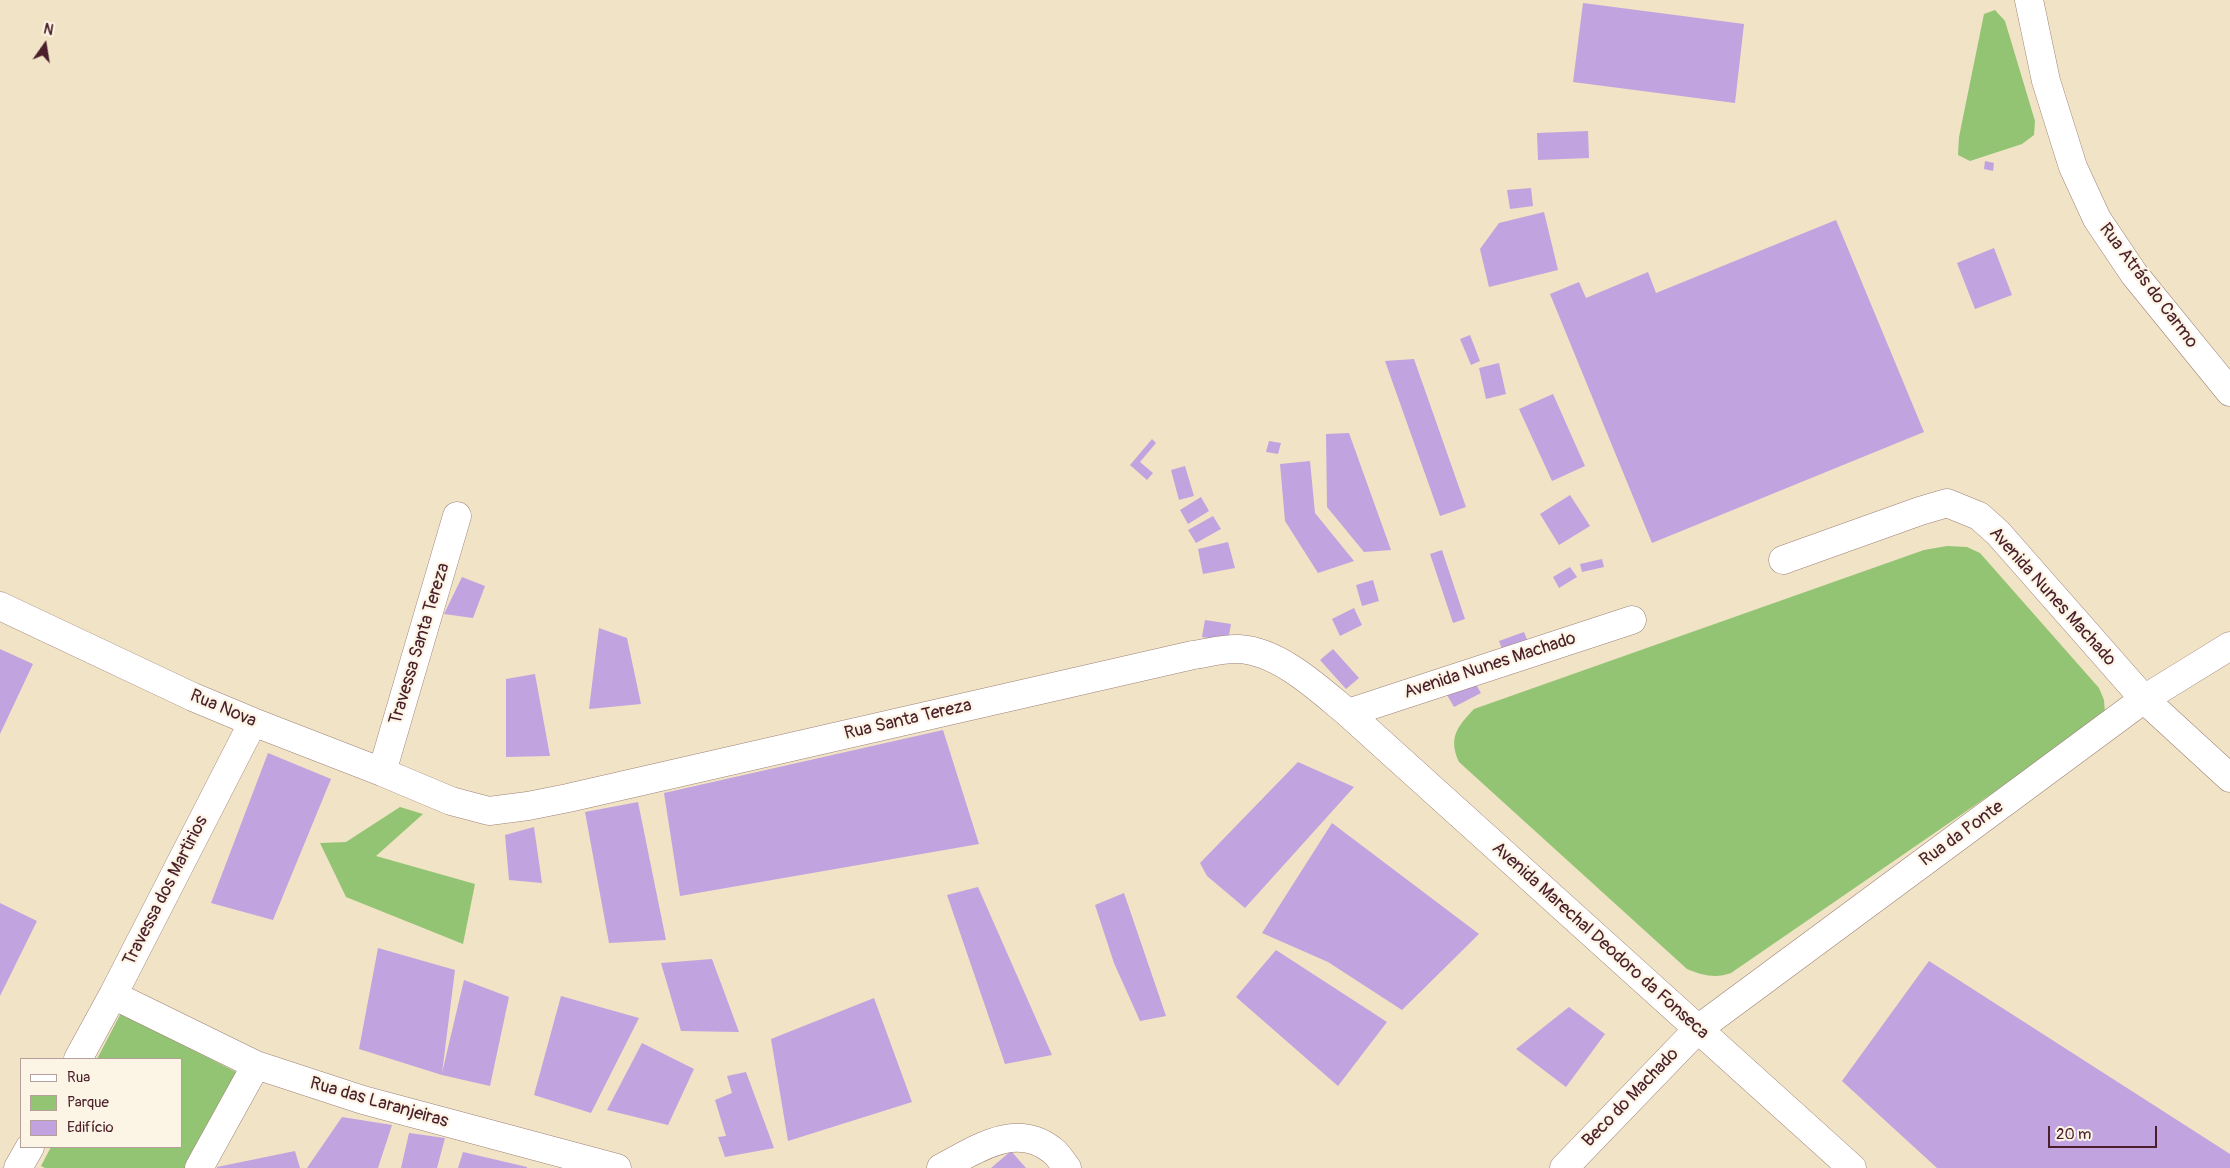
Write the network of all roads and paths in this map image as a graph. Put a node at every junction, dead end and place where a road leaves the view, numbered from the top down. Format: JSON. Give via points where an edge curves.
{"nodes":[{"id":1,"x":2029,"y":0,"type":"edge"},
{"id":2,"x":2230,"y":392,"type":"edge"},
{"id":3,"x":457,"y":516,"type":"dead end"},
{"id":4,"x":1783,"y":560,"type":"dead end"},
{"id":5,"x":0,"y":606,"type":"edge"},
{"id":6,"x":1632,"y":620,"type":"dead end"},
{"id":7,"x":2230,"y":646,"type":"edge"},
{"id":8,"x":2144,"y":700,"type":"junction"},
{"id":9,"x":1348,"y":713,"type":"junction"},
{"id":10,"x":253,"y":722,"type":"junction"},
{"id":11,"x":382,"y":772,"type":"junction"},
{"id":12,"x":2230,"y":778,"type":"edge"},
{"id":13,"x":451,"y":801,"type":"joint"},
{"id":14,"x":113,"y":995,"type":"junction"},
{"id":15,"x":1698,"y":1029,"type":"junction"},
{"id":16,"x":79,"y":1058,"type":"edge"},
{"id":17,"x":256,"y":1065,"type":"junction"},
{"id":18,"x":29,"y":1148,"type":"edge"},
{"id":19,"x":18,"y":1168,"type":"edge"},
{"id":20,"x":199,"y":1168,"type":"edge"},
{"id":21,"x":617,"y":1168,"type":"edge"},
{"id":22,"x":941,"y":1168,"type":"edge"},
{"id":23,"x":1067,"y":1168,"type":"edge"},
{"id":24,"x":1564,"y":1168,"type":"edge"},
{"id":25,"x":1852,"y":1168,"type":"edge"}],
"edges":[{"from":1,"to":2,"type":"street","name":"Rua Atrás do Carmo","via":[[2046,81],[2073,166],[2097,219],[2134,274]]},
{"from":3,"to":11,"type":"street","name":"Travessa Santa Tereza"},
{"from":4,"to":8,"type":"street","name":"Avenida Nunes Machado","via":[[1947,503],[1979,516],[1998,533]]},
{"from":5,"to":10,"type":"street","name":"Rua Nova"},
{"from":6,"to":9,"type":"street","name":"Avenida Nunes Machado"},
{"from":7,"to":8,"type":"street","name":"Rua da Ponte"},
{"from":8,"to":12,"type":"street","name":"Avenida Nunes Machado"},
{"from":8,"to":15,"type":"street","name":"Rua da Ponte"},
{"from":9,"to":13,"type":"street","name":"Rua Santa Tereza","via":[[1310,681],[1272,658],[1239,649],[1222,650],[528,806],[489,811]]},
{"from":9,"to":15,"type":"street","name":"Avenida Marechal Deodoro da Fonseca"},
{"from":10,"to":11,"type":"street","name":"Rua Nova"},
{"from":10,"to":14,"type":"street","name":"Travessa dos Martirios"},
{"from":11,"to":13,"type":"street","name":"Rua Nova"},
{"from":14,"to":16,"type":"street","name":"Travessa dos Martirios"},
{"from":14,"to":17,"type":"street","name":"Rua das Laranjeiras"},
{"from":15,"to":24,"type":"street","name":"Beco do Machado"},
{"from":15,"to":25,"type":"street","name":"Avenida Marechal Deodoro da Fonseca"},
{"from":17,"to":20,"type":"street"},
{"from":17,"to":21,"type":"street","name":"Rua das Laranjeiras","via":[[363,1100]]},
{"from":18,"to":19,"type":"street"},
{"from":22,"to":23,"type":"street","via":[[1000,1139],[1022,1136],[1053,1150]]}]}
